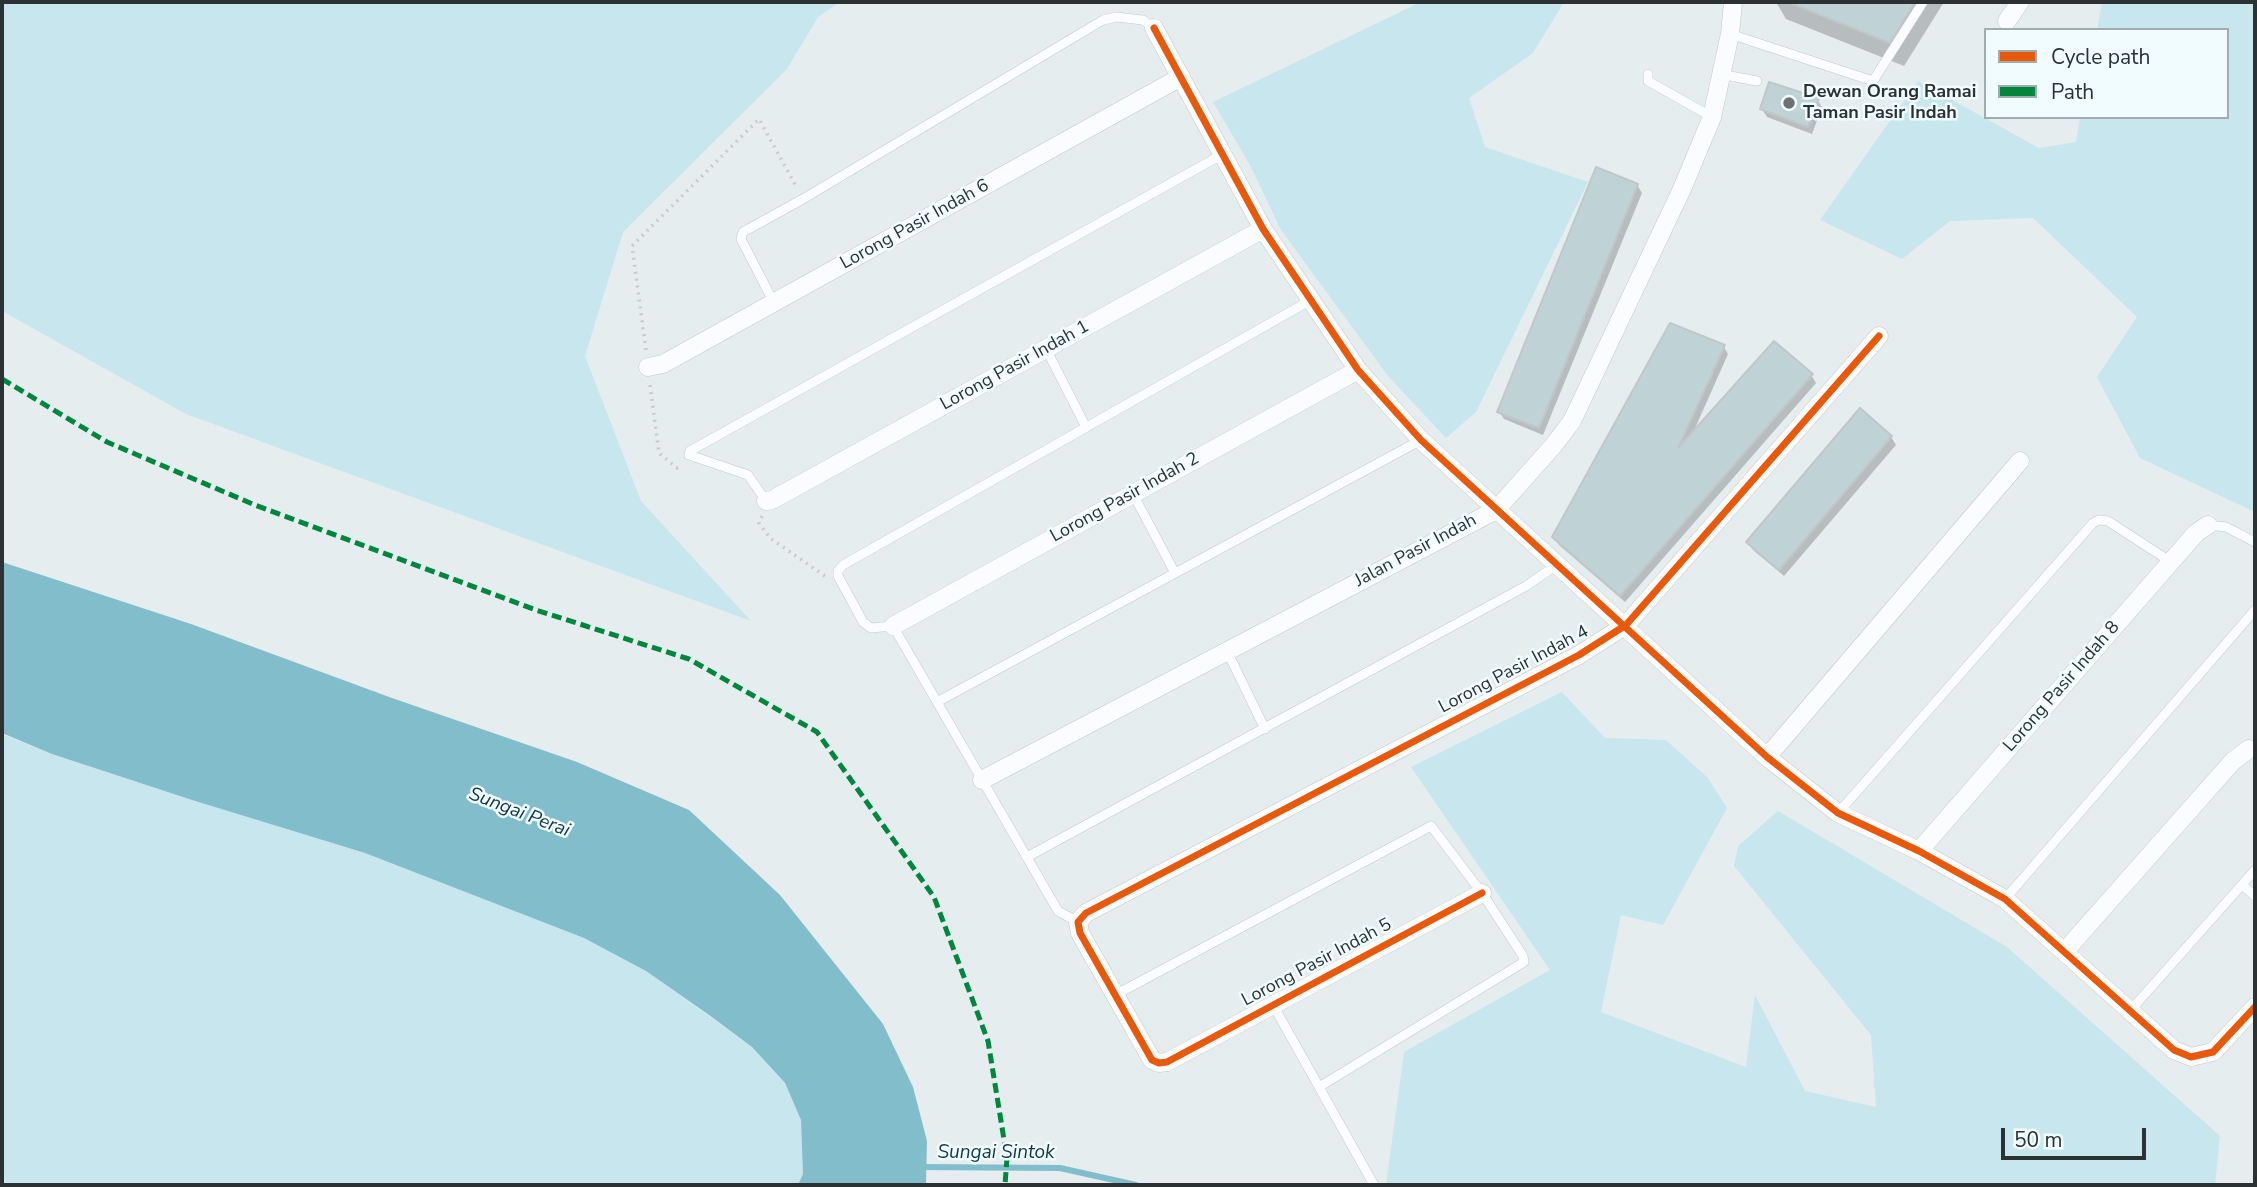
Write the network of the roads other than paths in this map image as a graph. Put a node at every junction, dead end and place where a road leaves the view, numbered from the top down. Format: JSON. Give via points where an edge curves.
{"nodes":[{"id":1,"x":1733,"y":2,"type":"edge"},
{"id":2,"x":1923,"y":2,"type":"edge"},
{"id":3,"x":2020,"y":2,"type":"edge"},
{"id":4,"x":2007,"y":21,"type":"dead end"},
{"id":5,"x":1154,"y":28,"type":"joint"},
{"id":6,"x":1730,"y":34,"type":"junction"},
{"id":7,"x":1648,"y":74,"type":"dead end"},
{"id":8,"x":1720,"y":74,"type":"junction"},
{"id":9,"x":1181,"y":77,"type":"junction"},
{"id":10,"x":1757,"y":81,"type":"dead end"},
{"id":11,"x":1712,"y":117,"type":"junction"},
{"id":12,"x":1223,"y":154,"type":"junction"},
{"id":13,"x":1263,"y":229,"type":"junction"},
{"id":14,"x":1311,"y":300,"type":"junction"},
{"id":15,"x":774,"y":303,"type":"junction"},
{"id":16,"x":1879,"y":336,"type":"dead end"},
{"id":17,"x":1046,"y":349,"type":"junction"},
{"id":18,"x":648,"y":367,"type":"road end"},
{"id":19,"x":1358,"y":370,"type":"junction"},
{"id":20,"x":1086,"y":427,"type":"junction"},
{"id":21,"x":1421,"y":440,"type":"junction"},
{"id":22,"x":2020,"y":461,"type":"dead end"},
{"id":23,"x":1133,"y":494,"type":"junction"},
{"id":24,"x":766,"y":501,"type":"joint"},
{"id":25,"x":1496,"y":510,"type":"junction"},
{"id":26,"x":2208,"y":526,"type":"joint"},
{"id":27,"x":2255,"y":542,"type":"edge"},
{"id":28,"x":2171,"y":562,"type":"junction"},
{"id":29,"x":1558,"y":564,"type":"junction"},
{"id":30,"x":1175,"y":573,"type":"junction"},
{"id":31,"x":2255,"y":610,"type":"edge"},
{"id":32,"x":1626,"y":625,"type":"junction"},
{"id":33,"x":893,"y":626,"type":"junction"},
{"id":34,"x":1227,"y":651,"type":"junction"},
{"id":35,"x":937,"y":702,"type":"junction"},
{"id":36,"x":1265,"y":729,"type":"junction"},
{"id":37,"x":2252,"y":750,"type":"edge"},
{"id":38,"x":1767,"y":757,"type":"junction"},
{"id":39,"x":982,"y":780,"type":"junction"},
{"id":40,"x":1838,"y":813,"type":"junction"},
{"id":41,"x":1919,"y":851,"type":"junction"},
{"id":42,"x":1027,"y":857,"type":"junction"},
{"id":43,"x":2255,"y":870,"type":"edge"},
{"id":44,"x":2242,"y":885,"type":"junction"},
{"id":45,"x":1482,"y":893,"type":"junction"},
{"id":46,"x":2255,"y":896,"type":"edge"},
{"id":47,"x":2005,"y":899,"type":"junction"},
{"id":48,"x":1078,"y":922,"type":"junction"},
{"id":49,"x":2065,"y":951,"type":"junction"},
{"id":50,"x":1115,"y":995,"type":"junction"},
{"id":51,"x":1273,"y":1005,"type":"junction"},
{"id":52,"x":2255,"y":1007,"type":"edge"},
{"id":53,"x":2130,"y":1011,"type":"junction"},
{"id":54,"x":1319,"y":1087,"type":"junction"},
{"id":55,"x":1374,"y":1185,"type":"edge"}],
"edges":[{"from":1,"to":6,"type":"street","name":"Jalan Pasir Indah"},
{"from":2,"to":6,"type":"lane","via":[[1873,81]]},
{"from":3,"to":4,"type":"street"},
{"from":5,"to":9,"type":"street"},
{"from":5,"to":15,"type":"lane","via":[[1143,20],[1102,20],[743,232],[741,239]]},
{"from":6,"to":8,"type":"street","name":"Jalan Pasir Indah"},
{"from":7,"to":11,"type":"lane","via":[[1648,81]]},
{"from":8,"to":10,"type":"lane"},
{"from":8,"to":11,"type":"street","name":"Jalan Pasir Indah"},
{"from":9,"to":12,"type":"street"},
{"from":9,"to":15,"type":"street","name":"Lorong Pasir Indah 6"},
{"from":11,"to":25,"type":"street","name":"Jalan Pasir Indah","via":[[1573,421]]},
{"from":12,"to":13,"type":"street"},
{"from":12,"to":24,"type":"lane","via":[[690,451],[689,455],[748,475]]},
{"from":13,"to":14,"type":"street"},
{"from":13,"to":17,"type":"street","name":"Lorong Pasir Indah 1"},
{"from":14,"to":19,"type":"street"},
{"from":14,"to":20,"type":"lane"},
{"from":15,"to":18,"type":"street","name":"Lorong Pasir Indah 6","via":[[663,364]]},
{"from":16,"to":32,"type":"street","name":"Lorong Pasir Indah 4"},
{"from":17,"to":20,"type":"lane"},
{"from":17,"to":24,"type":"street","name":"Lorong Pasir Indah 1"},
{"from":19,"to":21,"type":"street"},
{"from":19,"to":23,"type":"street","name":"Lorong Pasir Indah 2"},
{"from":20,"to":33,"type":"lane","via":[[839,567],[838,576],[863,622],[871,628]]},
{"from":21,"to":25,"type":"street"},
{"from":21,"to":30,"type":"lane"},
{"from":22,"to":38,"type":"street"},
{"from":23,"to":30,"type":"lane"},
{"from":23,"to":33,"type":"street","name":"Lorong Pasir Indah 2"},
{"from":25,"to":29,"type":"street"},
{"from":25,"to":34,"type":"street","name":"Jalan Pasir Indah"},
{"from":26,"to":27,"type":"lane","via":[[2227,527]]},
{"from":26,"to":28,"type":"street","name":"Lorong Pasir Indah 8"},
{"from":28,"to":40,"type":"lane","via":[[2108,521],[2093,523]]},
{"from":28,"to":41,"type":"street","name":"Lorong Pasir Indah 8"},
{"from":29,"to":32,"type":"street"},
{"from":29,"to":36,"type":"lane"},
{"from":30,"to":35,"type":"lane"},
{"from":31,"to":47,"type":"lane"},
{"from":32,"to":38,"type":"street"},
{"from":32,"to":48,"type":"street","name":"Lorong Pasir Indah 4","via":[[1579,655],[1086,913]]},
{"from":33,"to":35,"type":"lane"},
{"from":34,"to":36,"type":"lane"},
{"from":34,"to":39,"type":"street","name":"Jalan Pasir Indah"},
{"from":35,"to":39,"type":"lane"},
{"from":36,"to":42,"type":"lane"},
{"from":37,"to":49,"type":"street","via":[[2234,761]]},
{"from":38,"to":40,"type":"street"},
{"from":39,"to":42,"type":"lane"},
{"from":40,"to":41,"type":"street"},
{"from":41,"to":47,"type":"street"},
{"from":42,"to":48,"type":"lane","via":[[1058,911]]},
{"from":43,"to":44,"type":"lane"},
{"from":44,"to":46,"type":"lane"},
{"from":44,"to":53,"type":"lane"},
{"from":45,"to":50,"type":"lane","via":[[1431,826]]},
{"from":45,"to":51,"type":"street","name":"Lorong Pasir Indah 5"},
{"from":45,"to":54,"type":"lane","via":[[1522,956],[1522,964]]},
{"from":47,"to":49,"type":"street"},
{"from":48,"to":50,"type":"street"},
{"from":49,"to":53,"type":"street"},
{"from":50,"to":51,"type":"street","name":"Lorong Pasir Indah 5","via":[[1152,1060],[1159,1063]]},
{"from":51,"to":54,"type":"lane"},
{"from":52,"to":53,"type":"street","via":[[2213,1052],[2191,1057],[2175,1050]]},
{"from":54,"to":55,"type":"lane"}]}
